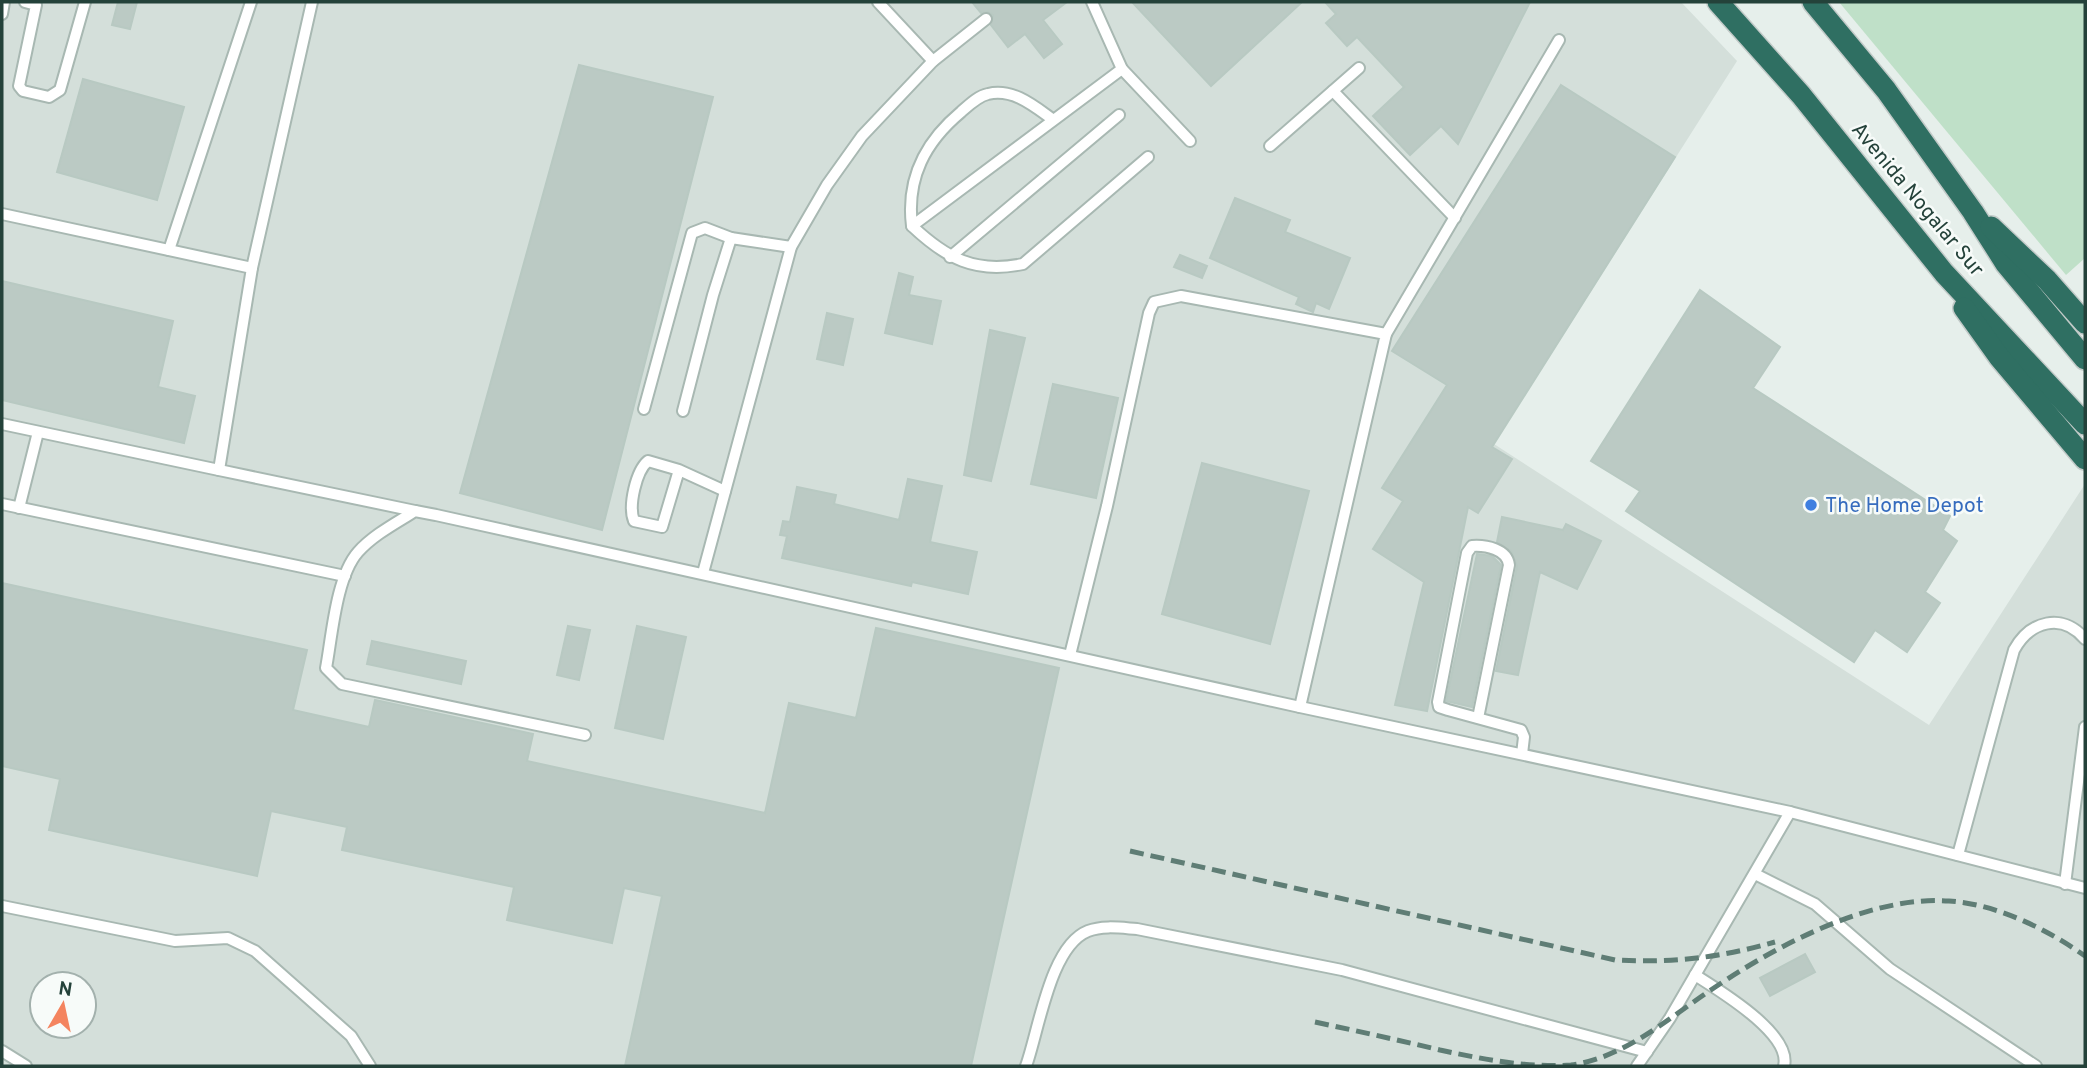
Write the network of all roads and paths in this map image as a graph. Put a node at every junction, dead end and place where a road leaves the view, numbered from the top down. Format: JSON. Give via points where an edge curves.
{"nodes":[{"id":1,"x":4,"y":2,"type":"edge"},
{"id":2,"x":25,"y":2,"type":"edge"},
{"id":3,"x":85,"y":2,"type":"edge"},
{"id":4,"x":251,"y":2,"type":"edge"},
{"id":5,"x":312,"y":2,"type":"edge"},
{"id":6,"x":878,"y":2,"type":"edge"},
{"id":7,"x":1092,"y":2,"type":"edge"},
{"id":8,"x":1718,"y":2,"type":"edge"},
{"id":9,"x":1813,"y":2,"type":"edge"},
{"id":10,"x":2,"y":14,"type":"edge"},
{"id":11,"x":985,"y":19,"type":"dead end"},
{"id":12,"x":1559,"y":40,"type":"dead end"},
{"id":13,"x":933,"y":61,"type":"junction"},
{"id":14,"x":1359,"y":68,"type":"dead end"},
{"id":15,"x":1122,"y":69,"type":"junction"},
{"id":16,"x":1333,"y":91,"type":"junction"},
{"id":17,"x":1119,"y":115,"type":"dead end"},
{"id":18,"x":1052,"y":119,"type":"junction"},
{"id":19,"x":1190,"y":141,"type":"dead end"},
{"id":20,"x":1270,"y":146,"type":"dead end"},
{"id":21,"x":1147,"y":157,"type":"dead end"},
{"id":22,"x":1973,"y":212,"type":"junction"},
{"id":23,"x":2,"y":214,"type":"edge"},
{"id":24,"x":1455,"y":218,"type":"junction"},
{"id":25,"x":912,"y":226,"type":"junction"},
{"id":26,"x":731,"y":238,"type":"junction"},
{"id":27,"x":791,"y":247,"type":"junction"},
{"id":28,"x":169,"y":250,"type":"junction"},
{"id":29,"x":950,"y":257,"type":"junction"},
{"id":30,"x":252,"y":268,"type":"junction"},
{"id":31,"x":1944,"y":273,"type":"junction"},
{"id":32,"x":2085,"y":323,"type":"edge"},
{"id":33,"x":1386,"y":334,"type":"junction"},
{"id":34,"x":2085,"y":359,"type":"edge"},
{"id":35,"x":645,"y":409,"type":"dead end"},
{"id":36,"x":683,"y":411,"type":"dead end"},
{"id":37,"x":2,"y":424,"type":"edge"},
{"id":38,"x":2085,"y":424,"type":"edge"},
{"id":39,"x":38,"y":432,"type":"junction"},
{"id":40,"x":2085,"y":459,"type":"edge"},
{"id":41,"x":219,"y":470,"type":"junction"},
{"id":42,"x":680,"y":470,"type":"junction"},
{"id":43,"x":725,"y":491,"type":"junction"},
{"id":44,"x":2,"y":504,"type":"edge"},
{"id":45,"x":19,"y":508,"type":"junction"},
{"id":46,"x":415,"y":511,"type":"junction"},
{"id":47,"x":703,"y":573,"type":"junction"},
{"id":48,"x":345,"y":576,"type":"junction"},
{"id":49,"x":2085,"y":639,"type":"edge"},
{"id":50,"x":1070,"y":655,"type":"junction"},
{"id":51,"x":1300,"y":707,"type":"junction"},
{"id":52,"x":1478,"y":718,"type":"junction"},
{"id":53,"x":2085,"y":727,"type":"edge"},
{"id":54,"x":585,"y":735,"type":"dead end"},
{"id":55,"x":1522,"y":754,"type":"junction"},
{"id":56,"x":1790,"y":812,"type":"junction"},
{"id":57,"x":2073,"y":832,"type":"junction"},
{"id":58,"x":2085,"y":834,"type":"edge"},
{"id":59,"x":1958,"y":855,"type":"junction"},
{"id":60,"x":1755,"y":874,"type":"junction"},
{"id":61,"x":2065,"y":884,"type":"junction"},
{"id":62,"x":2085,"y":888,"type":"edge"},
{"id":63,"x":2,"y":906,"type":"edge"},
{"id":64,"x":1695,"y":975,"type":"junction"},
{"id":65,"x":2,"y":1051,"type":"edge"},
{"id":66,"x":1647,"y":1052,"type":"junction"},
{"id":67,"x":26,"y":1066,"type":"edge"},
{"id":68,"x":370,"y":1066,"type":"edge"},
{"id":69,"x":1026,"y":1066,"type":"edge"},
{"id":70,"x":1637,"y":1066,"type":"edge"},
{"id":71,"x":1784,"y":1066,"type":"edge"},
{"id":72,"x":2036,"y":1066,"type":"edge"}],
"edges":[{"from":1,"to":10,"type":"lane"},
{"from":2,"to":3,"type":"lane","via":[[36,5],[19,86],[49,97],[60,90]]},
{"from":4,"to":28,"type":"lane"},
{"from":5,"to":30,"type":"lane"},
{"from":6,"to":13,"type":"lane"},
{"from":7,"to":15,"type":"lane"},
{"from":8,"to":31,"type":"highway","name":"Avenida Nogalar Sur","via":[[1801,94]]},
{"from":9,"to":22,"type":"highway","name":"Avenida Nogalar Sur","via":[[1886,90]]},
{"from":11,"to":13,"type":"lane"},
{"from":12,"to":24,"type":"lane"},
{"from":13,"to":27,"type":"lane","via":[[862,136]]},
{"from":14,"to":16,"type":"lane"},
{"from":15,"to":18,"type":"lane"},
{"from":15,"to":19,"type":"lane"},
{"from":16,"to":20,"type":"lane"},
{"from":16,"to":24,"type":"lane"},
{"from":17,"to":29,"type":"lane"},
{"from":18,"to":25,"type":"lane"},
{"from":18,"to":25,"type":"lane","via":[[1016,96],[988,94],[972,102],[937,135],[916,170]]},
{"from":21,"to":29,"type":"lane","via":[[1023,264],[1000,269]]},
{"from":22,"to":32,"type":"highway","via":[[2028,261]]},
{"from":22,"to":34,"type":"highway","name":"Avenida Nogalar Sur","via":[[2006,264]]},
{"from":23,"to":28,"type":"lane"},
{"from":24,"to":33,"type":"lane"},
{"from":25,"to":29,"type":"lane"},
{"from":26,"to":27,"type":"lane"},
{"from":26,"to":35,"type":"lane","via":[[705,228],[692,233]]},
{"from":26,"to":36,"type":"lane"},
{"from":27,"to":43,"type":"lane"},
{"from":28,"to":30,"type":"lane"},
{"from":30,"to":41,"type":"lane"},
{"from":31,"to":38,"type":"highway","name":"Avenida Nogalar Sur"},
{"from":31,"to":40,"type":"highway","via":[[1981,333]]},
{"from":33,"to":50,"type":"lane","via":[[1181,296],[1154,302]]},
{"from":33,"to":51,"type":"lane"},
{"from":37,"to":39,"type":"lane"},
{"from":39,"to":41,"type":"lane"},
{"from":39,"to":45,"type":"lane"},
{"from":41,"to":46,"type":"lane"},
{"from":42,"to":42,"type":"lane","via":[[662,527],[634,521],[631,512],[642,466],[648,461]]},
{"from":42,"to":43,"type":"lane"},
{"from":43,"to":47,"type":"lane"},
{"from":44,"to":45,"type":"lane"},
{"from":45,"to":48,"type":"lane"},
{"from":46,"to":47,"type":"lane"},
{"from":46,"to":48,"type":"lane","via":[[356,554]]},
{"from":47,"to":50,"type":"lane"},
{"from":48,"to":54,"type":"lane","via":[[326,668],[342,684]]},
{"from":49,"to":59,"type":"lane","via":[[2076,630],[2054,622],[2044,622],[2021,637]]},
{"from":50,"to":51,"type":"lane"},
{"from":51,"to":55,"type":"lane"},
{"from":52,"to":52,"type":"lane","via":[[1439,707],[1437,702],[1472,546],[1503,551],[1509,565]]},
{"from":52,"to":55,"type":"lane","via":[[1521,730]]},
{"from":53,"to":57,"type":"lane"},
{"from":55,"to":56,"type":"lane"},
{"from":56,"to":59,"type":"lane"},
{"from":56,"to":60,"type":"lane"},
{"from":57,"to":58,"type":"lane"},
{"from":57,"to":61,"type":"lane"},
{"from":59,"to":61,"type":"lane"},
{"from":60,"to":64,"type":"lane"},
{"from":60,"to":72,"type":"lane","via":[[1815,904],[1890,969]]},
{"from":61,"to":62,"type":"lane"},
{"from":63,"to":68,"type":"lane","via":[[175,941],[228,938],[255,951],[351,1036]]},
{"from":64,"to":66,"type":"lane"},
{"from":64,"to":71,"type":"lane","via":[[1774,1035],[1785,1051]]},
{"from":65,"to":67,"type":"lane"},
{"from":66,"to":69,"type":"lane","via":[[1342,970],[1137,929],[1110,928],[1090,930],[1065,949]]},
{"from":66,"to":70,"type":"lane"}]}
